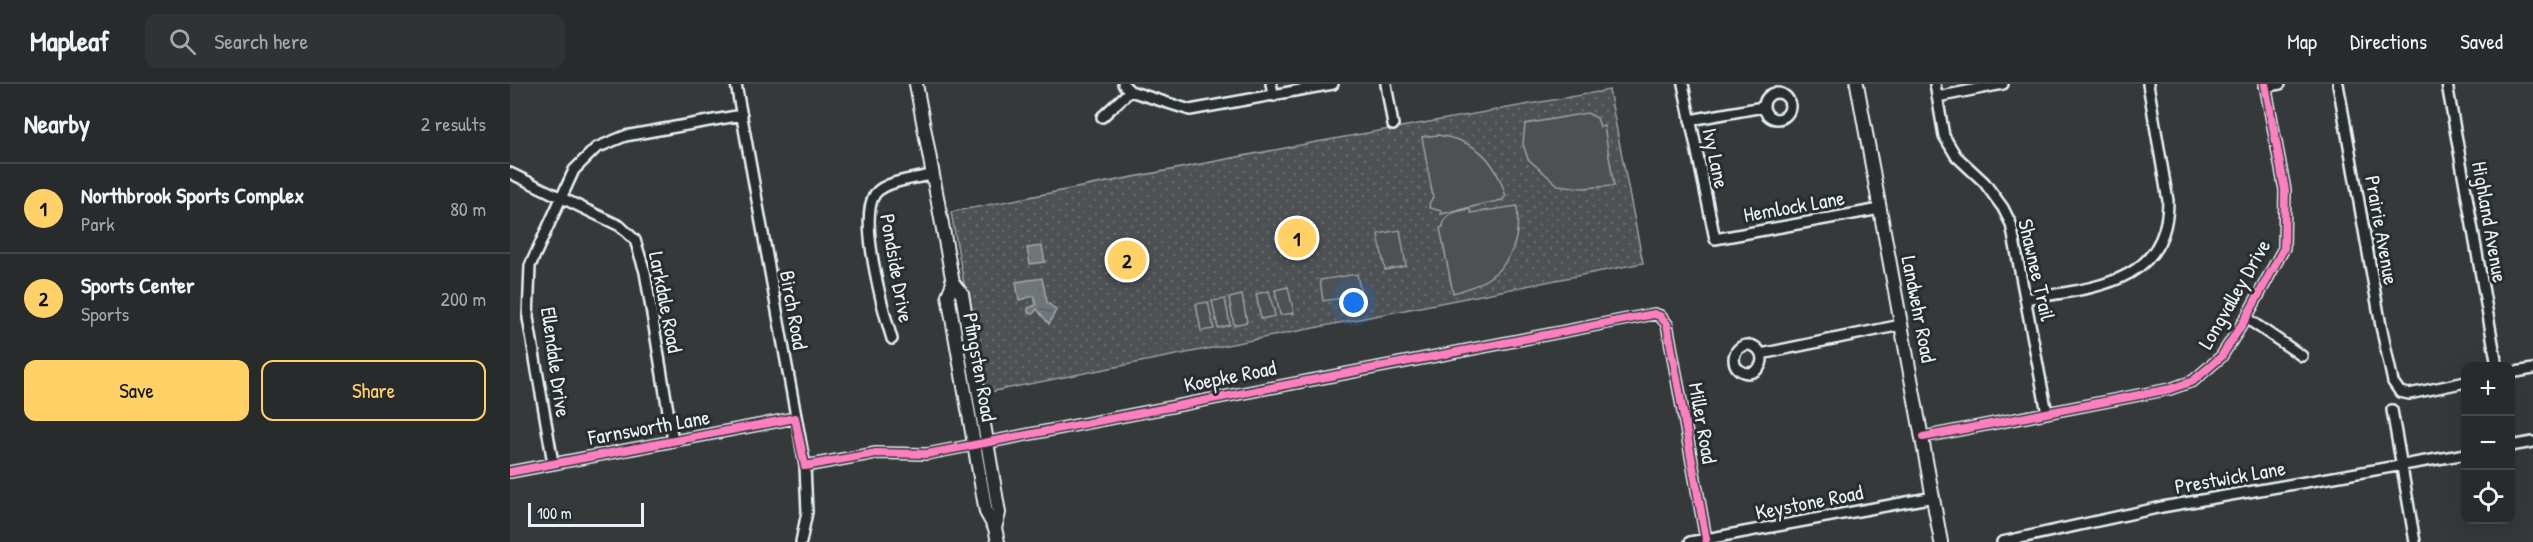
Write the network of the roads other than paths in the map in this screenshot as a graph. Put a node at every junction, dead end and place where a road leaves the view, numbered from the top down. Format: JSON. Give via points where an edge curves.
{"nodes":[{"id":1,"x":736,"y":84,"type":"edge"},
{"id":2,"x":916,"y":84,"type":"edge"},
{"id":3,"x":1271,"y":84,"type":"edge"},
{"id":4,"x":1333,"y":84,"type":"edge"},
{"id":5,"x":1386,"y":84,"type":"edge"},
{"id":6,"x":1683,"y":84,"type":"edge"},
{"id":7,"x":1857,"y":84,"type":"edge"},
{"id":8,"x":1935,"y":84,"type":"edge"},
{"id":9,"x":2003,"y":84,"type":"edge"},
{"id":10,"x":2148,"y":84,"type":"edge"},
{"id":11,"x":2280,"y":84,"type":"edge"},
{"id":12,"x":2338,"y":84,"type":"edge"},
{"id":13,"x":2447,"y":84,"type":"edge"},
{"id":14,"x":2265,"y":85,"type":"edge"},
{"id":15,"x":1126,"y":87,"type":"edge"},
{"id":16,"x":1274,"y":96,"type":"junction"},
{"id":17,"x":1937,"y":96,"type":"junction"},
{"id":18,"x":1763,"y":107,"type":"dead end"},
{"id":19,"x":742,"y":115,"type":"junction"},
{"id":20,"x":1102,"y":117,"type":"dead end"},
{"id":21,"x":1690,"y":120,"type":"junction"},
{"id":22,"x":1393,"y":125,"type":"dead end"},
{"id":23,"x":510,"y":173,"type":"edge"},
{"id":24,"x":932,"y":175,"type":"junction"},
{"id":25,"x":559,"y":197,"type":"junction"},
{"id":26,"x":1880,"y":209,"type":"junction"},
{"id":27,"x":1715,"y":239,"type":"joint"},
{"id":28,"x":953,"y":283,"type":"junction"},
{"id":29,"x":2026,"y":299,"type":"junction"},
{"id":30,"x":1660,"y":316,"type":"joint"},
{"id":31,"x":2246,"y":318,"type":"junction"},
{"id":32,"x":1901,"y":325,"type":"junction"},
{"id":33,"x":892,"y":339,"type":"dead end"},
{"id":34,"x":1761,"y":354,"type":"dead end"},
{"id":35,"x":2302,"y":356,"type":"dead end"},
{"id":36,"x":2496,"y":362,"type":"edge"},
{"id":37,"x":2533,"y":369,"type":"edge"},
{"id":38,"x":2515,"y":372,"type":"edge"},
{"id":39,"x":975,"y":375,"type":"junction"},
{"id":40,"x":961,"y":378,"type":"junction"},
{"id":41,"x":2461,"y":383,"type":"edge"},
{"id":42,"x":2392,"y":410,"type":"dead end"},
{"id":43,"x":2047,"y":413,"type":"junction"},
{"id":44,"x":795,"y":418,"type":"junction"},
{"id":45,"x":1923,"y":437,"type":"junction"},
{"id":46,"x":673,"y":441,"type":"junction"},
{"id":47,"x":987,"y":442,"type":"junction"},
{"id":48,"x":2533,"y":442,"type":"edge"},
{"id":49,"x":973,"y":445,"type":"junction"},
{"id":50,"x":2515,"y":445,"type":"edge"},
{"id":51,"x":2461,"y":455,"type":"edge"},
{"id":52,"x":553,"y":463,"type":"junction"},
{"id":53,"x":2402,"y":465,"type":"junction"},
{"id":54,"x":805,"y":466,"type":"junction"},
{"id":55,"x":510,"y":472,"type":"edge"},
{"id":56,"x":1934,"y":497,"type":"junction"},
{"id":57,"x":995,"y":528,"type":"junction"},
{"id":58,"x":1706,"y":539,"type":"junction"},
{"id":59,"x":801,"y":542,"type":"edge"},
{"id":60,"x":998,"y":542,"type":"edge"},
{"id":61,"x":1690,"y":542,"type":"edge"},
{"id":62,"x":1941,"y":542,"type":"edge"},
{"id":63,"x":2002,"y":542,"type":"edge"},
{"id":64,"x":2415,"y":542,"type":"edge"}],
"edges":[{"from":1,"to":19,"type":"street","name":"Birch Road"},
{"from":2,"to":24,"type":"main road","name":"Pfingsten Road"},
{"from":3,"to":16,"type":"street"},
{"from":4,"to":16,"type":"street"},
{"from":5,"to":22,"type":"street"},
{"from":6,"to":21,"type":"street","name":"Ivy Lane"},
{"from":7,"to":26,"type":"main road","name":"Landwehr Road"},
{"from":8,"to":17,"type":"street","name":"Shawnee Trail"},
{"from":9,"to":17,"type":"street"},
{"from":10,"to":29,"type":"street","via":[[2168,201],[2168,215],[2157,245],[2136,271],[2110,284]]},
{"from":11,"to":14,"type":"street"},
{"from":12,"to":41,"type":"street","name":"Prairie Avenue","via":[[2393,382],[2400,392],[2409,394]]},
{"from":13,"to":36,"type":"street","name":"Highland Avenue"},
{"from":14,"to":31,"type":"street","name":"Longvalley Drive","via":[[2285,190],[2286,226],[2284,248]]},
{"from":15,"to":16,"type":"street","via":[[1190,110]]},
{"from":15,"to":20,"type":"street"},
{"from":17,"to":29,"type":"street","name":"Shawnee Trail","via":[[1944,136],[1956,156],[2003,208],[2011,224]]},
{"from":18,"to":21,"type":"street"},
{"from":19,"to":25,"type":"street","name":"Ellendale Drive","via":[[625,136],[596,148],[573,170]]},
{"from":19,"to":44,"type":"street","name":"Birch Road"},
{"from":21,"to":27,"type":"street","name":"Ivy Lane"},
{"from":23,"to":25,"type":"street","name":"Larkdale Road"},
{"from":24,"to":28,"type":"main road","name":"Pfingsten Road"},
{"from":24,"to":33,"type":"street","name":"Pondside Drive","via":[[899,181],[876,192],[868,207],[883,312]]},
{"from":25,"to":46,"type":"street","name":"Larkdale Road","via":[[620,226],[635,240],[645,272]]},
{"from":25,"to":52,"type":"street","name":"Ellendale Drive","via":[[530,266],[528,318]]},
{"from":26,"to":27,"type":"street","name":"Hemlock Lane"},
{"from":26,"to":32,"type":"main road","name":"Landwehr Road"},
{"from":28,"to":39,"type":"main road","name":"Pfingsten Road","via":[[962,294]]},
{"from":28,"to":40,"type":"main road","name":"Pfingsten Road","via":[[948,295]]},
{"from":29,"to":43,"type":"street","name":"Shawnee Trail"},
{"from":30,"to":47,"type":"street","name":"Koepke Road","via":[[1560,331]]},
{"from":30,"to":58,"type":"street","name":"Miller Road","via":[[1667,324]]},
{"from":31,"to":35,"type":"street"},
{"from":31,"to":43,"type":"street","name":"Longvalley Drive","via":[[2221,357],[2193,381]]},
{"from":32,"to":34,"type":"street"},
{"from":32,"to":45,"type":"main road","name":"Landwehr Road"},
{"from":37,"to":38,"type":"street"},
{"from":39,"to":40,"type":"main road"},
{"from":39,"to":47,"type":"main road","name":"Pfingsten Road"},
{"from":40,"to":49,"type":"main road","name":"Pfingsten Road"},
{"from":42,"to":53,"type":"street"},
{"from":43,"to":45,"type":"street","name":"Longvalley Drive"},
{"from":44,"to":46,"type":"street","name":"Farnsworth Lane"},
{"from":44,"to":54,"type":"street","name":"Birch Road"},
{"from":45,"to":56,"type":"main road","name":"Landwehr Road"},
{"from":46,"to":52,"type":"street","name":"Farnsworth Lane"},
{"from":47,"to":49,"type":"street","name":"Koepke Road"},
{"from":47,"to":57,"type":"main road","name":"Pfingsten Road","via":[[999,513]]},
{"from":48,"to":50,"type":"street"},
{"from":49,"to":54,"type":"street","name":"Koepke Road","via":[[927,453],[876,453]]},
{"from":49,"to":57,"type":"main road","name":"Pfingsten Road","via":[[986,512]]},
{"from":51,"to":53,"type":"street","name":"Prestwick Lane"},
{"from":52,"to":55,"type":"street","name":"Farnsworth Lane"},
{"from":53,"to":63,"type":"street","name":"Prestwick Lane","via":[[2172,506]]},
{"from":53,"to":64,"type":"street"},
{"from":54,"to":59,"type":"street","name":"Birch Road","via":[[808,495]]},
{"from":56,"to":58,"type":"street","name":"Keystone Road"},
{"from":56,"to":62,"type":"main road","name":"Landwehr Road"},
{"from":57,"to":60,"type":"main road","name":"Pfingsten Road"},
{"from":58,"to":61,"type":"street","name":"Keystone Road"}]}
